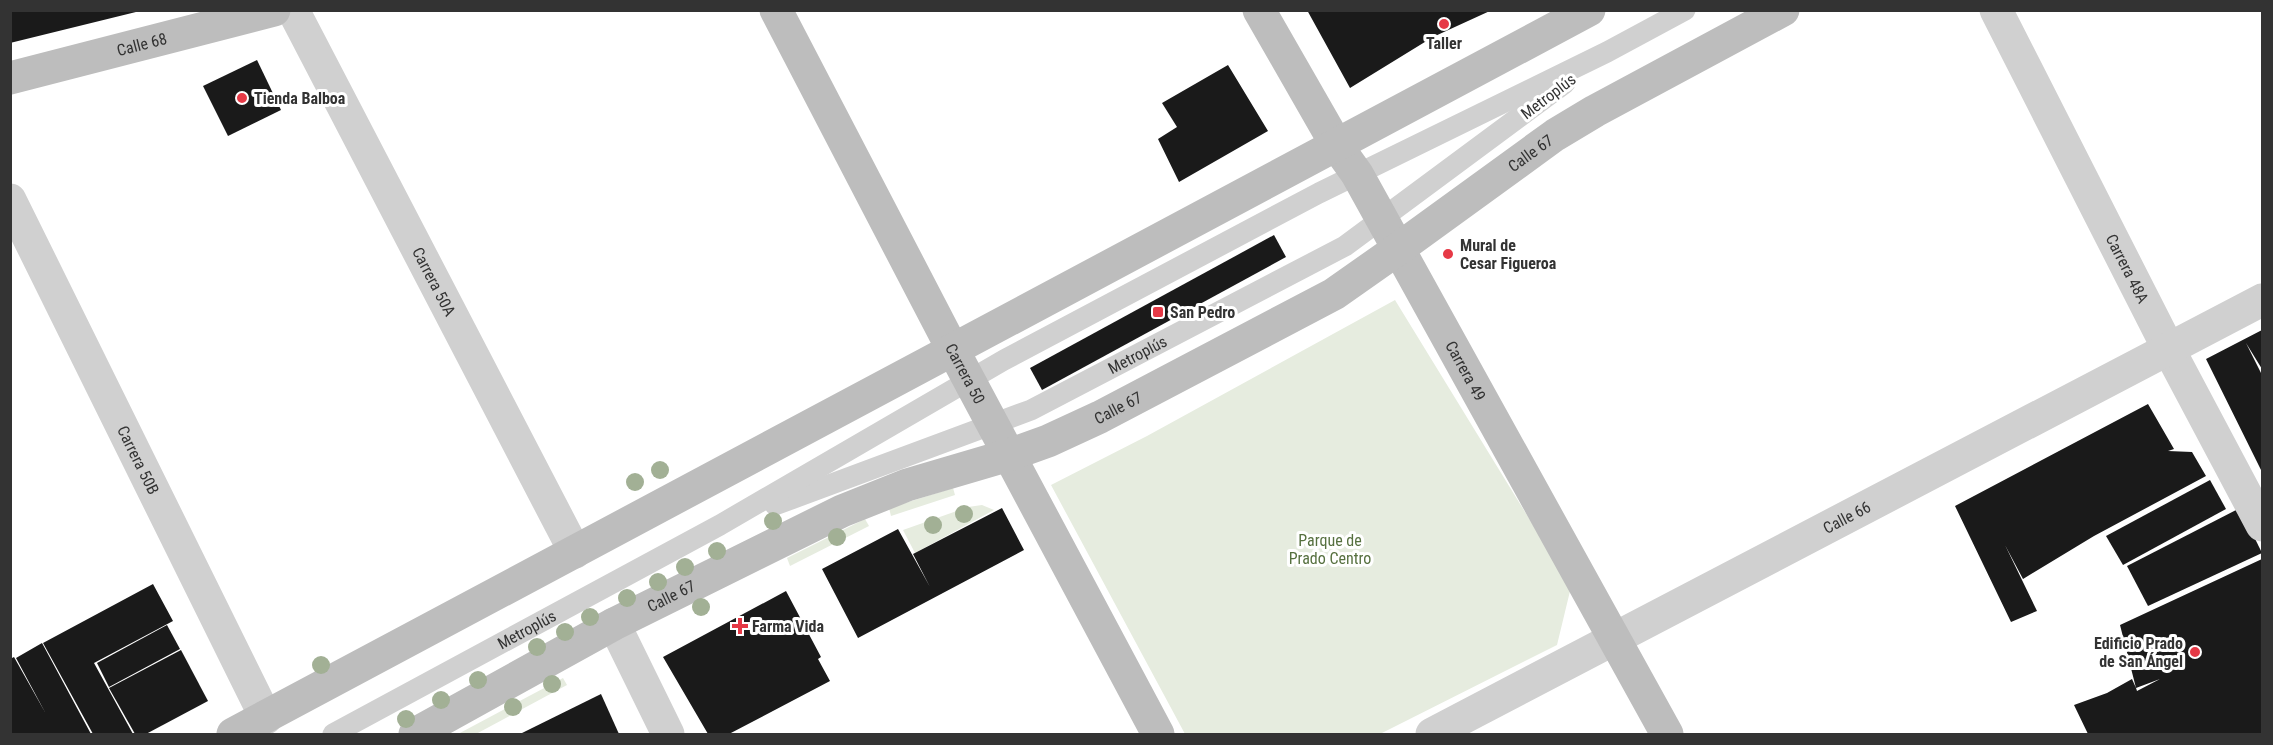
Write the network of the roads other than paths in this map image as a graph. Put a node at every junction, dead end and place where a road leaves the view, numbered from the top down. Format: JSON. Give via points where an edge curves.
{"nodes":[{"id":1,"x":274,"y":10,"type":"edge"},
{"id":2,"x":293,"y":10,"type":"edge"},
{"id":3,"x":776,"y":10,"type":"edge"},
{"id":4,"x":1259,"y":10,"type":"edge"},
{"id":5,"x":1590,"y":10,"type":"edge"},
{"id":6,"x":1685,"y":10,"type":"edge"},
{"id":7,"x":1783,"y":10,"type":"edge"},
{"id":8,"x":1996,"y":10,"type":"edge"},
{"id":9,"x":1607,"y":52,"type":"junction"},
{"id":10,"x":10,"y":78,"type":"edge"},
{"id":11,"x":1337,"y":146,"type":"junction"},
{"id":12,"x":1357,"y":174,"type":"junction"},
{"id":13,"x":10,"y":200,"type":"edge"},
{"id":14,"x":1382,"y":219,"type":"junction"},
{"id":15,"x":1398,"y":249,"type":"junction"},
{"id":16,"x":2262,"y":300,"type":"edge"},
{"id":17,"x":2168,"y":348,"type":"junction"},
{"id":18,"x":953,"y":350,"type":"junction"},
{"id":19,"x":969,"y":381,"type":"junction"},
{"id":20,"x":993,"y":424,"type":"junction"},
{"id":21,"x":1009,"y":455,"type":"junction"},
{"id":22,"x":720,"y":525,"type":"junction"},
{"id":23,"x":2262,"y":525,"type":"edge"},
{"id":24,"x":575,"y":552,"type":"junction"},
{"id":25,"x":614,"y":624,"type":"junction"},
{"id":26,"x":1614,"y":638,"type":"junction"},
{"id":27,"x":266,"y":718,"type":"junction"},
{"id":28,"x":233,"y":735,"type":"edge"},
{"id":29,"x":333,"y":735,"type":"edge"},
{"id":30,"x":415,"y":735,"type":"edge"},
{"id":31,"x":668,"y":735,"type":"edge"},
{"id":32,"x":1158,"y":735,"type":"edge"},
{"id":33,"x":1432,"y":735,"type":"edge"},
{"id":34,"x":1667,"y":735,"type":"edge"}],
"edges":[{"from":1,"to":10,"type":"main road","name":"Calle 68"},
{"from":2,"to":24,"type":"street","name":"Carrera 50A"},
{"from":3,"to":18,"type":"main road","name":"Carrera 50"},
{"from":4,"to":11,"type":"main road","name":"Carrera 49"},
{"from":5,"to":11,"type":"main road"},
{"from":6,"to":9,"type":"lane","name":"Metroplús"},
{"from":7,"to":15,"type":"main road","name":"Calle 67","via":[[1555,135]]},
{"from":8,"to":17,"type":"street","name":"Carrera 48A"},
{"from":9,"to":12,"type":"lane","name":"Metroplús"},
{"from":9,"to":14,"type":"lane","name":"Metroplús"},
{"from":11,"to":12,"type":"main road","name":"Carrera 49"},
{"from":11,"to":18,"type":"main road"},
{"from":12,"to":14,"type":"main road","name":"Carrera 49"},
{"from":12,"to":19,"type":"lane","name":"Metroplús"},
{"from":13,"to":27,"type":"street","name":"Carrera 50B"},
{"from":14,"to":15,"type":"main road","name":"Carrera 49"},
{"from":14,"to":20,"type":"lane","name":"Metroplús","via":[[1334,252],[1031,411]]},
{"from":15,"to":21,"type":"main road","name":"Calle 67","via":[[1346,287],[1314,304],[1100,417]]},
{"from":15,"to":26,"type":"main road","name":"Carrera 49"},
{"from":16,"to":17,"type":"street","name":"Calle 66"},
{"from":17,"to":23,"type":"street","name":"Carrera 48A"},
{"from":17,"to":26,"type":"street","name":"Calle 66"},
{"from":18,"to":19,"type":"main road","name":"Carrera 50"},
{"from":18,"to":24,"type":"main road"},
{"from":19,"to":20,"type":"main road","name":"Carrera 50"},
{"from":19,"to":22,"type":"lane","name":"Metroplús"},
{"from":20,"to":21,"type":"main road","name":"Carrera 50"},
{"from":20,"to":22,"type":"lane","name":"Metroplús"},
{"from":21,"to":25,"type":"main road","name":"Calle 67","via":[[876,496]]},
{"from":21,"to":32,"type":"main road","name":"Carrera 50"},
{"from":22,"to":29,"type":"lane","name":"Metroplús"},
{"from":24,"to":27,"type":"main road"},
{"from":25,"to":30,"type":"main road","name":"Calle 67"},
{"from":25,"to":31,"type":"street"},
{"from":26,"to":33,"type":"street","name":"Calle 66"},
{"from":26,"to":34,"type":"main road","name":"Carrera 49"},
{"from":27,"to":28,"type":"main road"}]}
